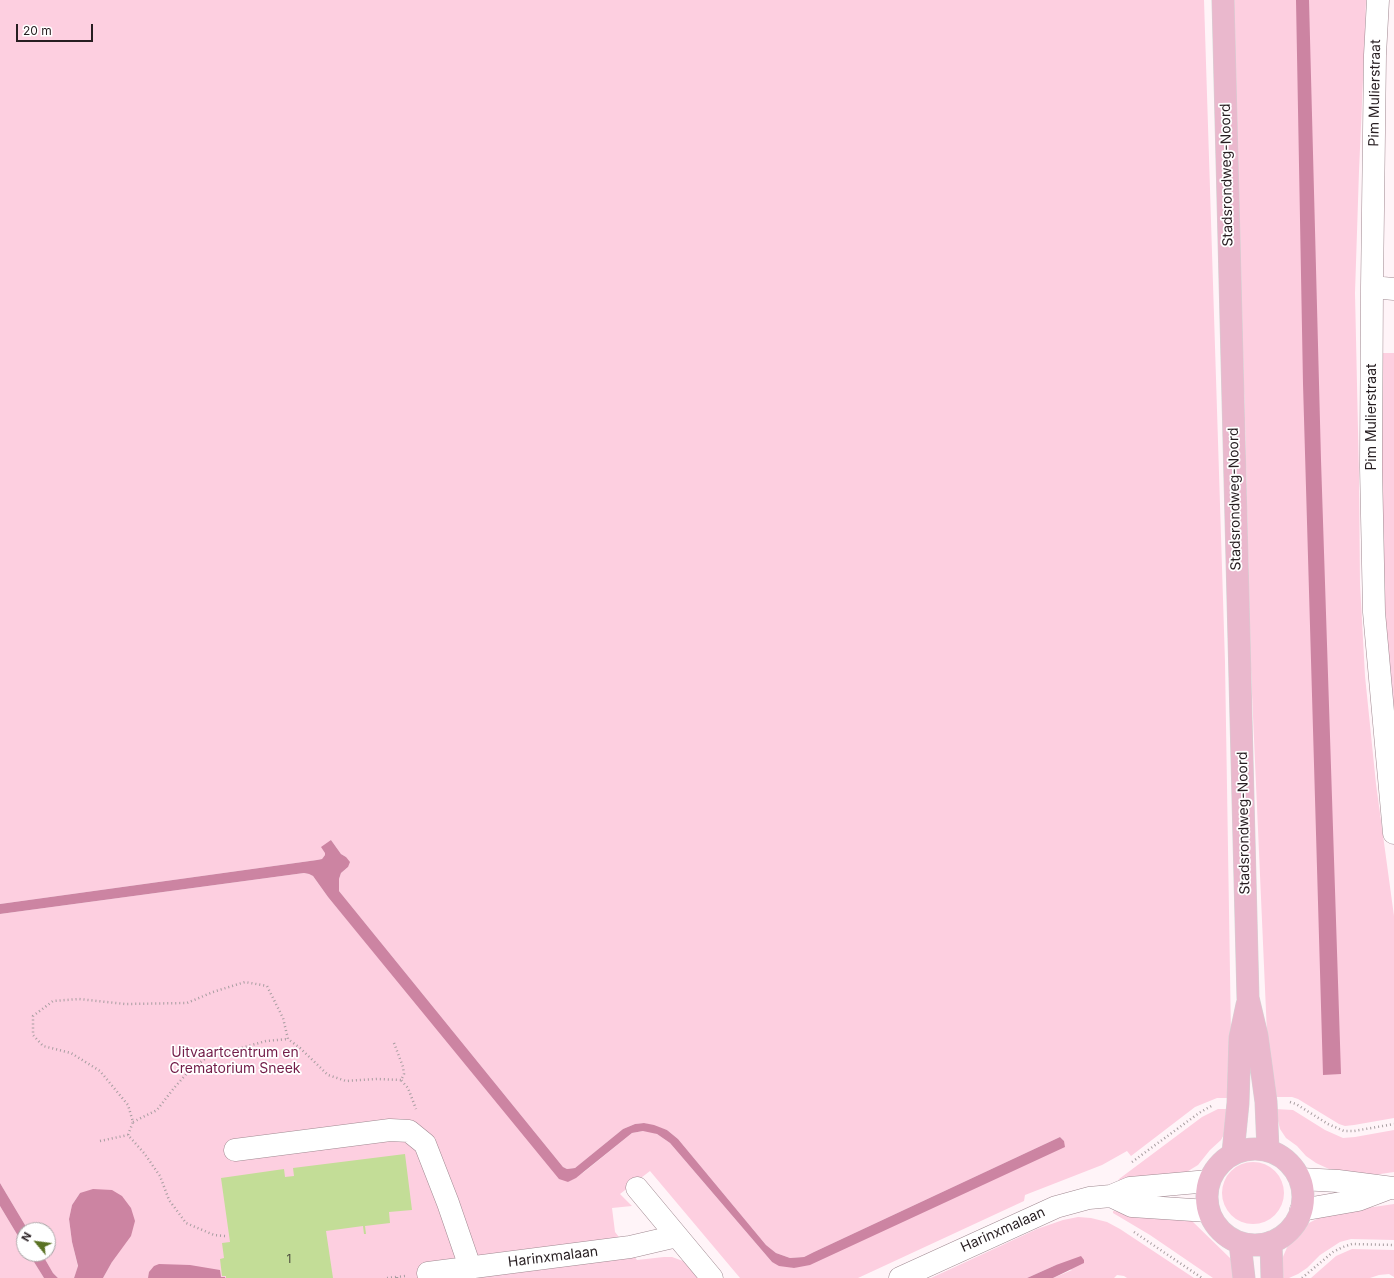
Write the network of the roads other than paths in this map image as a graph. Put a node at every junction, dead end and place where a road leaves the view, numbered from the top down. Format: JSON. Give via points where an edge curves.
{"nodes":[{"id":1,"x":1223,"y":0,"type":"edge"},
{"id":2,"x":1378,"y":0,"type":"edge"},
{"id":3,"x":1372,"y":287,"type":"junction"},
{"id":4,"x":1394,"y":290,"type":"edge"},
{"id":5,"x":1394,"y":832,"type":"edge"},
{"id":6,"x":1248,"y":998,"type":"junction"},
{"id":7,"x":235,"y":1150,"type":"dead end"},
{"id":8,"x":1268,"y":1150,"type":"junction"},
{"id":9,"x":1233,"y":1153,"type":"junction"},
{"id":10,"x":1300,"y":1179,"type":"junction"},
{"id":11,"x":1209,"y":1181,"type":"junction"},
{"id":12,"x":637,"y":1188,"type":"dead end"},
{"id":13,"x":1392,"y":1188,"type":"edge"},
{"id":14,"x":1111,"y":1196,"type":"junction"},
{"id":15,"x":1301,"y":1210,"type":"junction"},
{"id":16,"x":1208,"y":1211,"type":"junction"},
{"id":17,"x":677,"y":1236,"type":"junction"},
{"id":18,"x":1271,"y":1242,"type":"junction"},
{"id":19,"x":1240,"y":1243,"type":"junction"},
{"id":20,"x":470,"y":1267,"type":"junction"},
{"id":21,"x":428,"y":1272,"type":"dead end"},
{"id":22,"x":712,"y":1278,"type":"edge"},
{"id":23,"x":900,"y":1278,"type":"edge"},
{"id":24,"x":1244,"y":1278,"type":"edge"},
{"id":25,"x":1272,"y":1278,"type":"edge"}],
"edges":[{"from":1,"to":6,"type":"main road","name":"Stadsrondweg-Noord"},
{"from":2,"to":3,"type":"street","name":"Pim Mulierstraat"},
{"from":3,"to":4,"type":"street"},
{"from":3,"to":5,"type":"street","name":"Pim Mulierstraat","via":[[1371,467],[1374,612]]},
{"from":6,"to":8,"type":"main road","name":"Stadsrondweg-Noord","via":[[1257,1036],[1265,1095]]},
{"from":6,"to":9,"type":"main road","name":"Stadsrondweg-Noord","via":[[1240,1038]]},
{"from":7,"to":20,"type":"street","via":[[390,1130],[409,1131],[425,1144]]},
{"from":8,"to":9,"type":"main road","via":[[1250,1148]]},
{"from":8,"to":10,"type":"main road","via":[[1282,1156]]},
{"from":9,"to":11,"type":"main road","via":[[1214,1170]]},
{"from":10,"to":13,"type":"street","via":[[1338,1180]]},
{"from":10,"to":15,"type":"main road","via":[[1303,1194]]},
{"from":11,"to":14,"type":"street","name":"Harinxmalaan","via":[[1130,1188]]},
{"from":11,"to":16,"type":"main road","via":[[1206,1196]]},
{"from":12,"to":17,"type":"street"},
{"from":13,"to":15,"type":"street","via":[[1358,1200]]},
{"from":14,"to":16,"type":"street","via":[[1132,1206]]},
{"from":14,"to":23,"type":"street","name":"Harinxmalaan","via":[[1089,1198],[1056,1207]]},
{"from":15,"to":18,"type":"main road","via":[[1295,1224],[1285,1235]]},
{"from":16,"to":19,"type":"main road","via":[[1220,1231]]},
{"from":17,"to":20,"type":"street","name":"Harinxmalaan","via":[[630,1247]]},
{"from":17,"to":22,"type":"street"},
{"from":18,"to":19,"type":"main road","via":[[1256,1245]]},
{"from":18,"to":25,"type":"main road"},
{"from":19,"to":24,"type":"main road"},
{"from":20,"to":21,"type":"street","name":"Harinxmalaan"}]}
